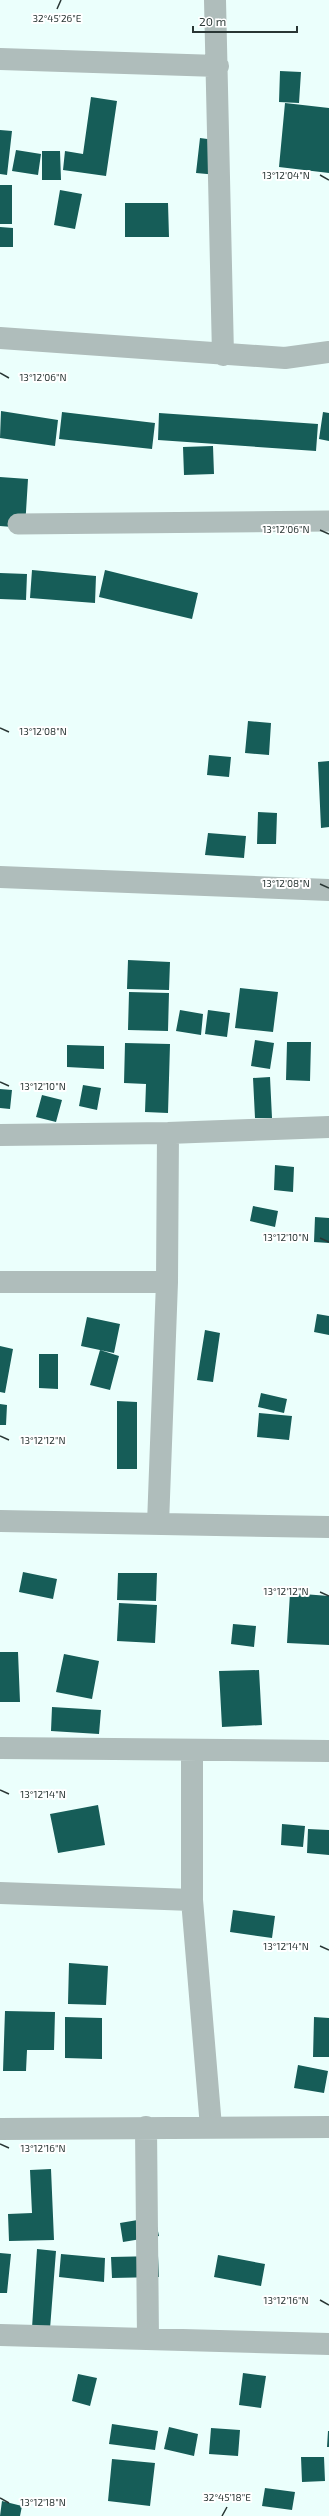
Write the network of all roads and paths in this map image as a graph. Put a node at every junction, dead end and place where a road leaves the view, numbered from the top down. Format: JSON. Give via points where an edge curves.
{"nodes":[{"id":1,"x":215,"y":0,"type":"edge"},
{"id":2,"x":0,"y":59,"type":"edge"},
{"id":3,"x":218,"y":66,"type":"junction"},
{"id":4,"x":0,"y":338,"type":"edge"},
{"id":5,"x":329,"y":352,"type":"edge"},
{"id":6,"x":223,"y":355,"type":"junction"},
{"id":7,"x":329,"y":521,"type":"edge"},
{"id":8,"x":18,"y":524,"type":"dead end"},
{"id":9,"x":0,"y":877,"type":"edge"},
{"id":10,"x":329,"y":890,"type":"edge"},
{"id":11,"x":329,"y":1127,"type":"edge"},
{"id":12,"x":168,"y":1133,"type":"junction"},
{"id":13,"x":0,"y":1135,"type":"edge"},
{"id":14,"x":0,"y":1282,"type":"edge"},
{"id":15,"x":167,"y":1282,"type":"junction"},
{"id":16,"x":0,"y":1521,"type":"edge"},
{"id":17,"x":158,"y":1524,"type":"junction"},
{"id":18,"x":329,"y":1527,"type":"edge"},
{"id":19,"x":0,"y":1748,"type":"edge"},
{"id":20,"x":192,"y":1750,"type":"junction"},
{"id":21,"x":329,"y":1751,"type":"edge"},
{"id":22,"x":0,"y":1893,"type":"edge"},
{"id":23,"x":192,"y":1900,"type":"junction"},
{"id":24,"x":146,"y":2127,"type":"junction"},
{"id":25,"x":211,"y":2127,"type":"junction"},
{"id":26,"x":329,"y":2127,"type":"edge"},
{"id":27,"x":0,"y":2129,"type":"edge"},
{"id":28,"x":0,"y":2335,"type":"edge"},
{"id":29,"x":148,"y":2339,"type":"junction"},
{"id":30,"x":329,"y":2344,"type":"edge"}],
"edges":[{"from":1,"to":3,"type":"street"},
{"from":2,"to":3,"type":"street"},
{"from":3,"to":6,"type":"street"},
{"from":4,"to":6,"type":"street"},
{"from":5,"to":6,"type":"street","via":[[285,358]]},
{"from":7,"to":8,"type":"lane"},
{"from":9,"to":10,"type":"street"},
{"from":11,"to":12,"type":"street"},
{"from":12,"to":13,"type":"street"},
{"from":12,"to":15,"type":"street"},
{"from":14,"to":15,"type":"street"},
{"from":15,"to":17,"type":"street"},
{"from":16,"to":17,"type":"street"},
{"from":17,"to":18,"type":"street"},
{"from":19,"to":20,"type":"street"},
{"from":20,"to":21,"type":"street"},
{"from":20,"to":23,"type":"street"},
{"from":22,"to":23,"type":"street"},
{"from":23,"to":25,"type":"street"},
{"from":24,"to":25,"type":"street"},
{"from":24,"to":27,"type":"street"},
{"from":24,"to":29,"type":"street"},
{"from":25,"to":26,"type":"street"},
{"from":28,"to":29,"type":"street"},
{"from":29,"to":30,"type":"street"}]}
